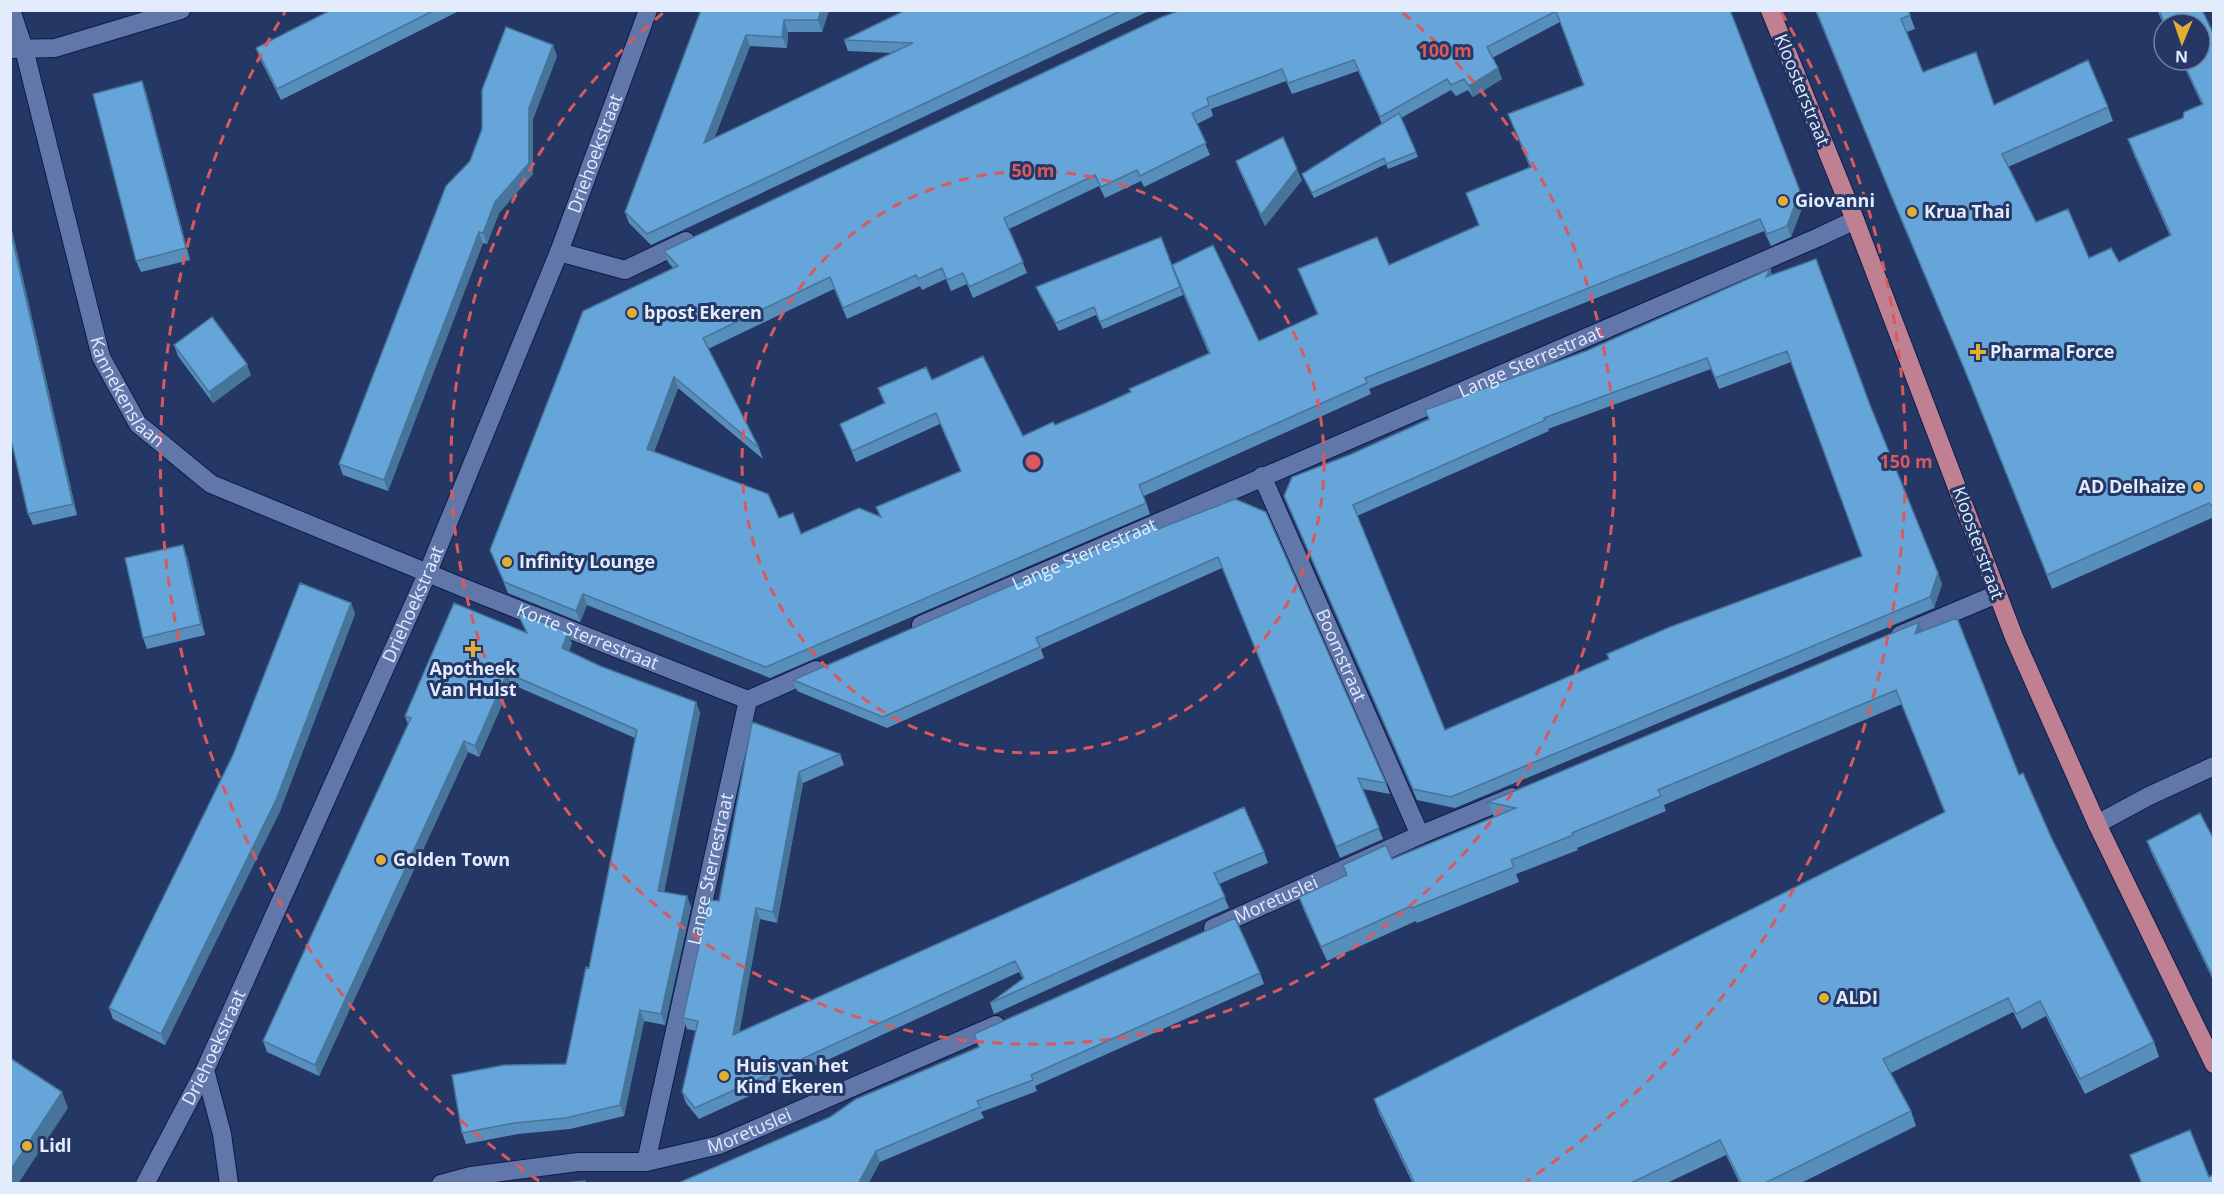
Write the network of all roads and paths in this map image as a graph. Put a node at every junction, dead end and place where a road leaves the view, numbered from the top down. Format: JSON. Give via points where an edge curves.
{"nodes":[{"id":1,"x":11,"y":10,"type":"edge"},
{"id":2,"x":181,"y":10,"type":"edge"},
{"id":3,"x":648,"y":10,"type":"edge"},
{"id":4,"x":1770,"y":10,"type":"edge"},
{"id":5,"x":17,"y":49,"type":"edge"},
{"id":6,"x":1855,"y":220,"type":"junction"},
{"id":7,"x":699,"y":235,"type":"edge"},
{"id":8,"x":559,"y":252,"type":"junction"},
{"id":9,"x":1262,"y":476,"type":"junction"},
{"id":10,"x":428,"y":572,"type":"junction"},
{"id":11,"x":1997,"y":594,"type":"junction"},
{"id":12,"x":901,"y":633,"type":"edge"},
{"id":13,"x":1885,"y":641,"type":"edge"},
{"id":14,"x":835,"y":662,"type":"edge"},
{"id":15,"x":747,"y":700,"type":"junction"},
{"id":16,"x":2214,"y":766,"type":"edge"},
{"id":17,"x":1530,"y":789,"type":"edge"},
{"id":18,"x":2097,"y":824,"type":"junction"},
{"id":19,"x":1420,"y":835,"type":"junction"},
{"id":20,"x":1192,"y":937,"type":"edge"},
{"id":21,"x":1008,"y":1020,"type":"edge"},
{"id":22,"x":2214,"y":1064,"type":"edge"},
{"id":23,"x":205,"y":1070,"type":"junction"},
{"id":24,"x":646,"y":1162,"type":"junction"},
{"id":25,"x":145,"y":1184,"type":"edge"},
{"id":26,"x":229,"y":1184,"type":"edge"},
{"id":27,"x":441,"y":1184,"type":"edge"}],
"edges":[{"from":1,"to":5,"type":"street","name":"Kannekenslaan"},
{"from":2,"to":5,"type":"street","via":[[54,48]]},
{"from":3,"to":8,"type":"street","name":"Driehoekstraat"},
{"from":4,"to":6,"type":"main road","name":"Kloosterstraat"},
{"from":5,"to":10,"type":"street","name":"Kannekenslaan","via":[[100,357],[138,424],[211,484]]},
{"from":6,"to":9,"type":"street","name":"Lange Sterrestraat"},
{"from":6,"to":11,"type":"main road","name":"Kloosterstraat"},
{"from":7,"to":8,"type":"street","via":[[625,270]]},
{"from":8,"to":10,"type":"street","name":"Driehoekstraat"},
{"from":9,"to":12,"type":"street","name":"Lange Sterrestraat"},
{"from":9,"to":19,"type":"street","name":"Boomstraat"},
{"from":10,"to":15,"type":"street","name":"Korte Sterrestraat"},
{"from":10,"to":23,"type":"street","name":"Driehoekstraat"},
{"from":11,"to":13,"type":"street"},
{"from":11,"to":18,"type":"main road","name":"Kloosterstraat"},
{"from":14,"to":15,"type":"street"},
{"from":15,"to":24,"type":"street","name":"Lange Sterrestraat"},
{"from":16,"to":18,"type":"street"},
{"from":17,"to":19,"type":"street","name":"Moretuslei"},
{"from":18,"to":22,"type":"main road","name":"Kloosterstraat"},
{"from":19,"to":20,"type":"street","name":"Moretuslei"},
{"from":21,"to":24,"type":"street","name":"Moretuslei","via":[[719,1145]]},
{"from":23,"to":25,"type":"street","name":"Driehoekstraat"},
{"from":23,"to":26,"type":"street","via":[[222,1134]]},
{"from":24,"to":27,"type":"street","name":"Moretuslei","via":[[578,1162],[471,1176]]}]}
